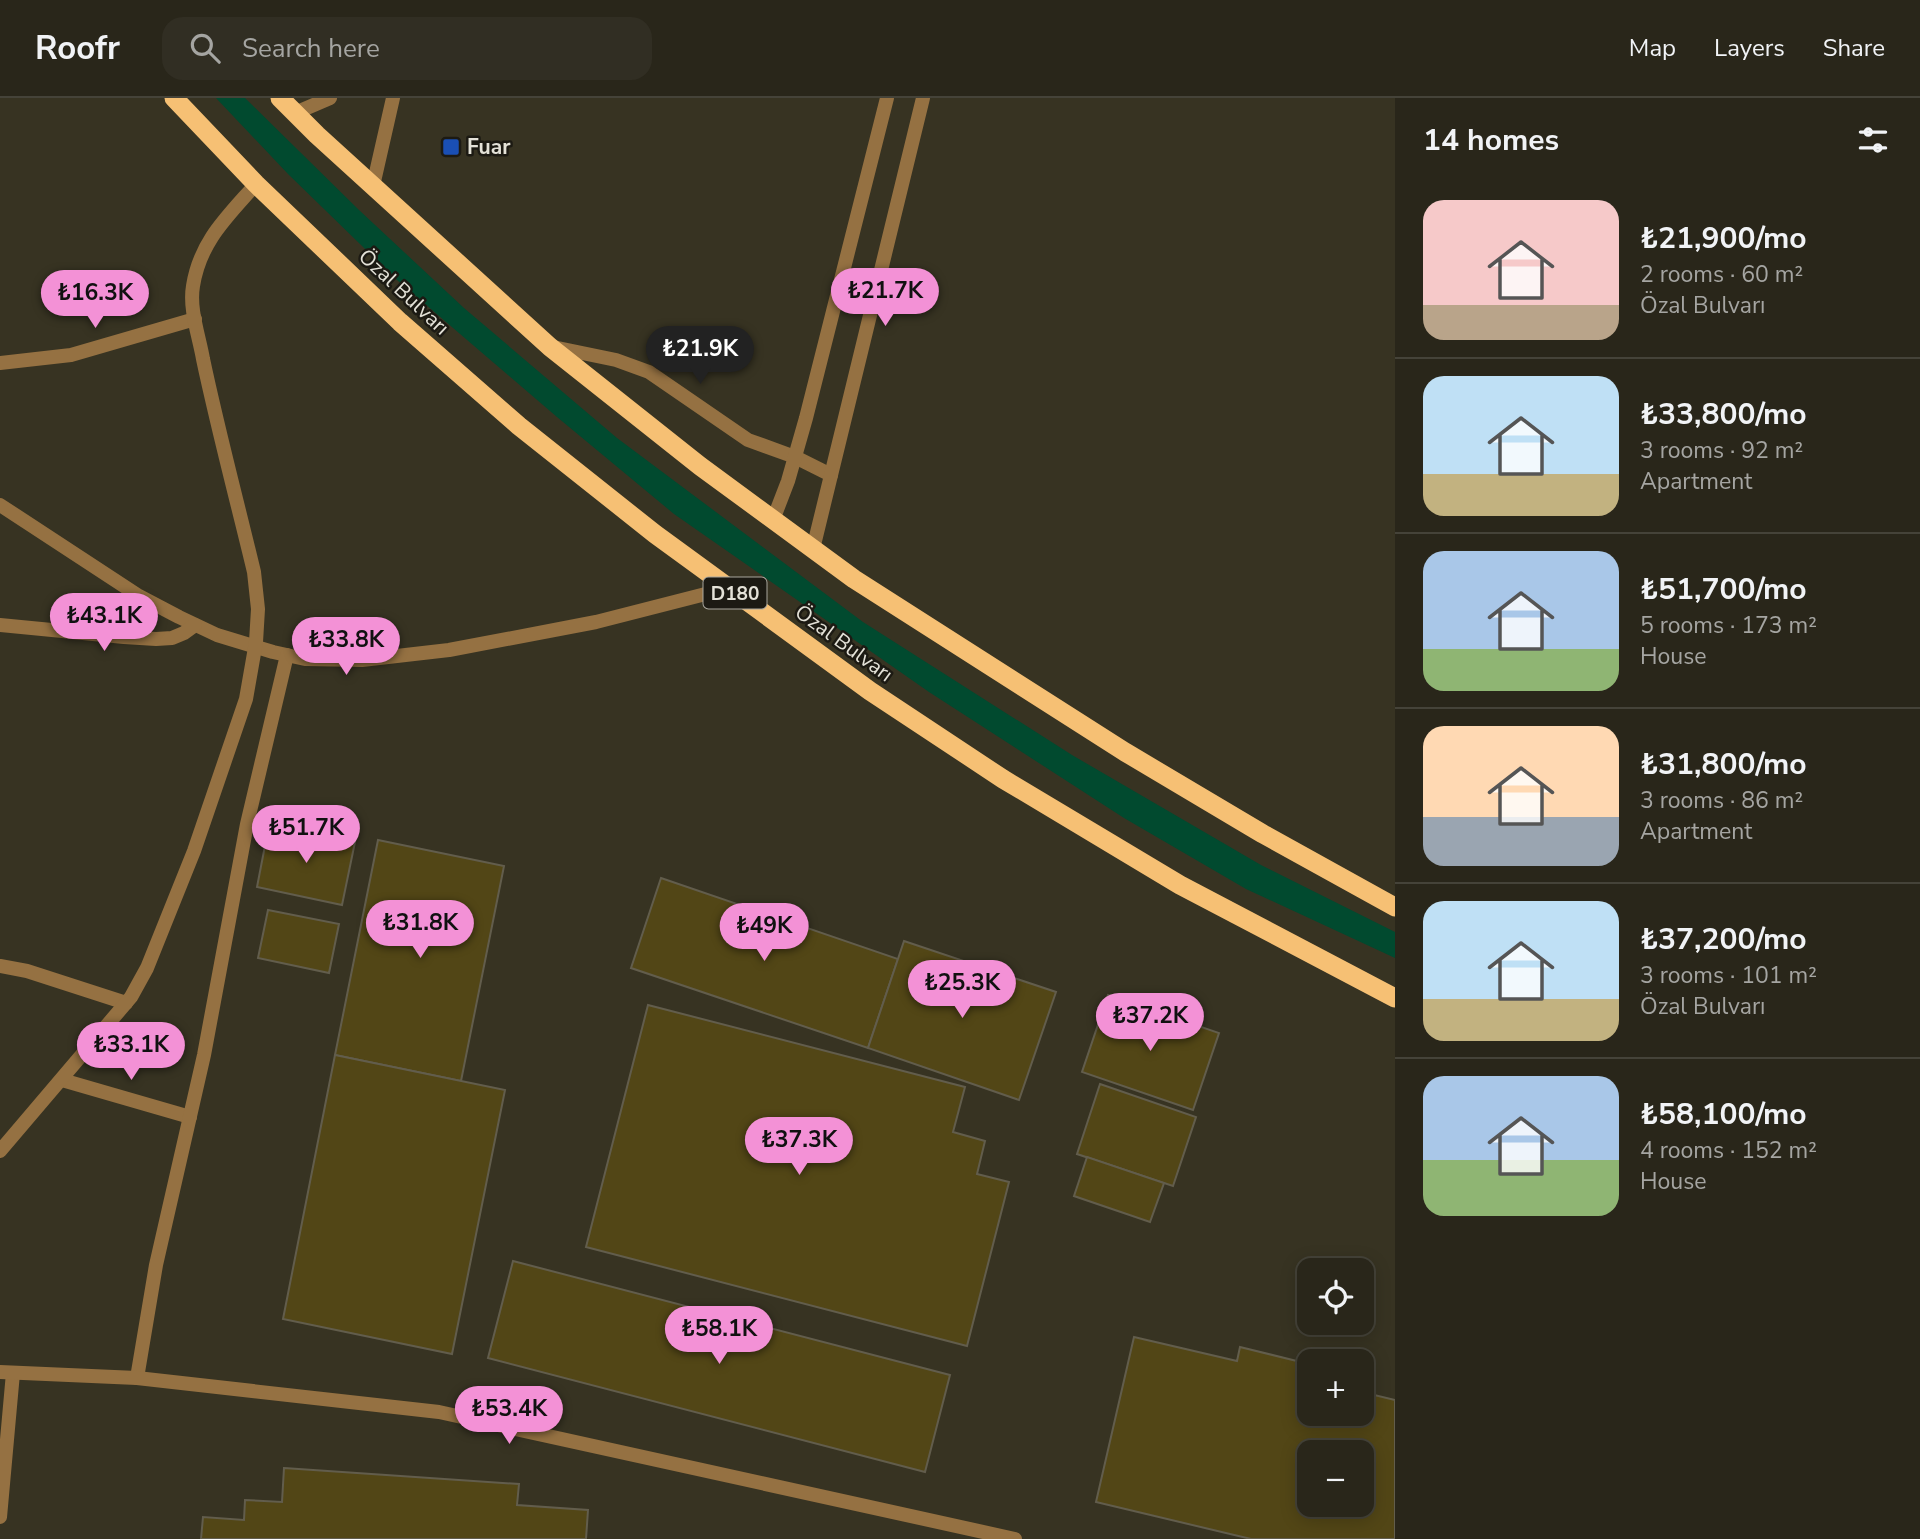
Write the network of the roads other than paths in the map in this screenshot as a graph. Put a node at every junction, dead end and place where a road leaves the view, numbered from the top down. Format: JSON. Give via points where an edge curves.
{"nodes":[{"id":1,"x":174,"y":98,"type":"edge"},
{"id":2,"x":280,"y":98,"type":"edge"},
{"id":3,"x":330,"y":98,"type":"edge"},
{"id":4,"x":393,"y":98,"type":"edge"},
{"id":5,"x":887,"y":98,"type":"edge"},
{"id":6,"x":923,"y":98,"type":"edge"},
{"id":7,"x":295,"y":113,"type":"junction"},
{"id":8,"x":257,"y":184,"type":"junction"},
{"id":9,"x":373,"y":186,"type":"junction"},
{"id":10,"x":195,"y":319,"type":"junction"},
{"id":11,"x":550,"y":347,"type":"junction"},
{"id":12,"x":0,"y":363,"type":"edge"},
{"id":13,"x":795,"y":457,"type":"junction"},
{"id":14,"x":831,"y":475,"type":"junction"},
{"id":15,"x":0,"y":505,"type":"edge"},
{"id":16,"x":773,"y":520,"type":"junction"},
{"id":17,"x":813,"y":550,"type":"junction"},
{"id":18,"x":729,"y":588,"type":"junction"},
{"id":19,"x":0,"y":625,"type":"edge"},
{"id":20,"x":195,"y":625,"type":"junction"},
{"id":21,"x":255,"y":646,"type":"junction"},
{"id":22,"x":287,"y":655,"type":"junction"},
{"id":23,"x":1394,"y":906,"type":"edge"},
{"id":24,"x":0,"y":966,"type":"edge"},
{"id":25,"x":1395,"y":999,"type":"edge"},
{"id":26,"x":126,"y":1003,"type":"junction"},
{"id":27,"x":62,"y":1080,"type":"junction"},
{"id":28,"x":190,"y":1117,"type":"junction"},
{"id":29,"x":0,"y":1151,"type":"edge"},
{"id":30,"x":6,"y":1373,"type":"edge"},
{"id":31,"x":137,"y":1378,"type":"junction"},
{"id":32,"x":0,"y":1517,"type":"edge"},
{"id":33,"x":1015,"y":1539,"type":"edge"}],
"edges":[{"from":1,"to":8,"type":"highway","name":"Özal Bulvarı","number":"D180"},
{"from":2,"to":7,"type":"highway"},
{"from":3,"to":7,"type":"street"},
{"from":4,"to":9,"type":"street"},
{"from":5,"to":13,"type":"street"},
{"from":6,"to":14,"type":"street"},
{"from":7,"to":9,"type":"highway"},
{"from":8,"to":10,"type":"street","via":[[214,231],[202,256],[192,287]]},
{"from":8,"to":18,"type":"highway","name":"Özal Bulvarı","number":"D180","via":[[400,322],[519,426]]},
{"from":9,"to":11,"type":"highway"},
{"from":10,"to":12,"type":"street","via":[[71,355]]},
{"from":10,"to":21,"type":"street","via":[[254,572]]},
{"from":11,"to":13,"type":"street","via":[[616,360],[649,372],[748,440]]},
{"from":11,"to":16,"type":"highway"},
{"from":13,"to":14,"type":"street"},
{"from":13,"to":16,"type":"street"},
{"from":14,"to":17,"type":"street"},
{"from":15,"to":20,"type":"street","via":[[139,596]]},
{"from":16,"to":17,"type":"highway"},
{"from":17,"to":23,"type":"highway","via":[[1125,752]]},
{"from":18,"to":22,"type":"street","via":[[596,622],[449,650],[362,660]]},
{"from":18,"to":25,"type":"highway","name":"Özal Bulvarı","number":"D180","via":[[870,691],[1003,779],[1180,885]]},
{"from":19,"to":20,"type":"street","via":[[156,639],[172,638]]},
{"from":20,"to":21,"type":"street"},
{"from":21,"to":22,"type":"street"},
{"from":21,"to":26,"type":"street","via":[[246,699],[194,851],[147,968]]},
{"from":22,"to":28,"type":"street","via":[[247,824]]},
{"from":24,"to":26,"type":"street"},
{"from":26,"to":27,"type":"street"},
{"from":27,"to":28,"type":"street"},
{"from":27,"to":29,"type":"street"},
{"from":28,"to":31,"type":"street","via":[[156,1265]]},
{"from":30,"to":31,"type":"street"},
{"from":30,"to":32,"type":"street"},
{"from":31,"to":33,"type":"street","via":[[439,1412]]}]}
